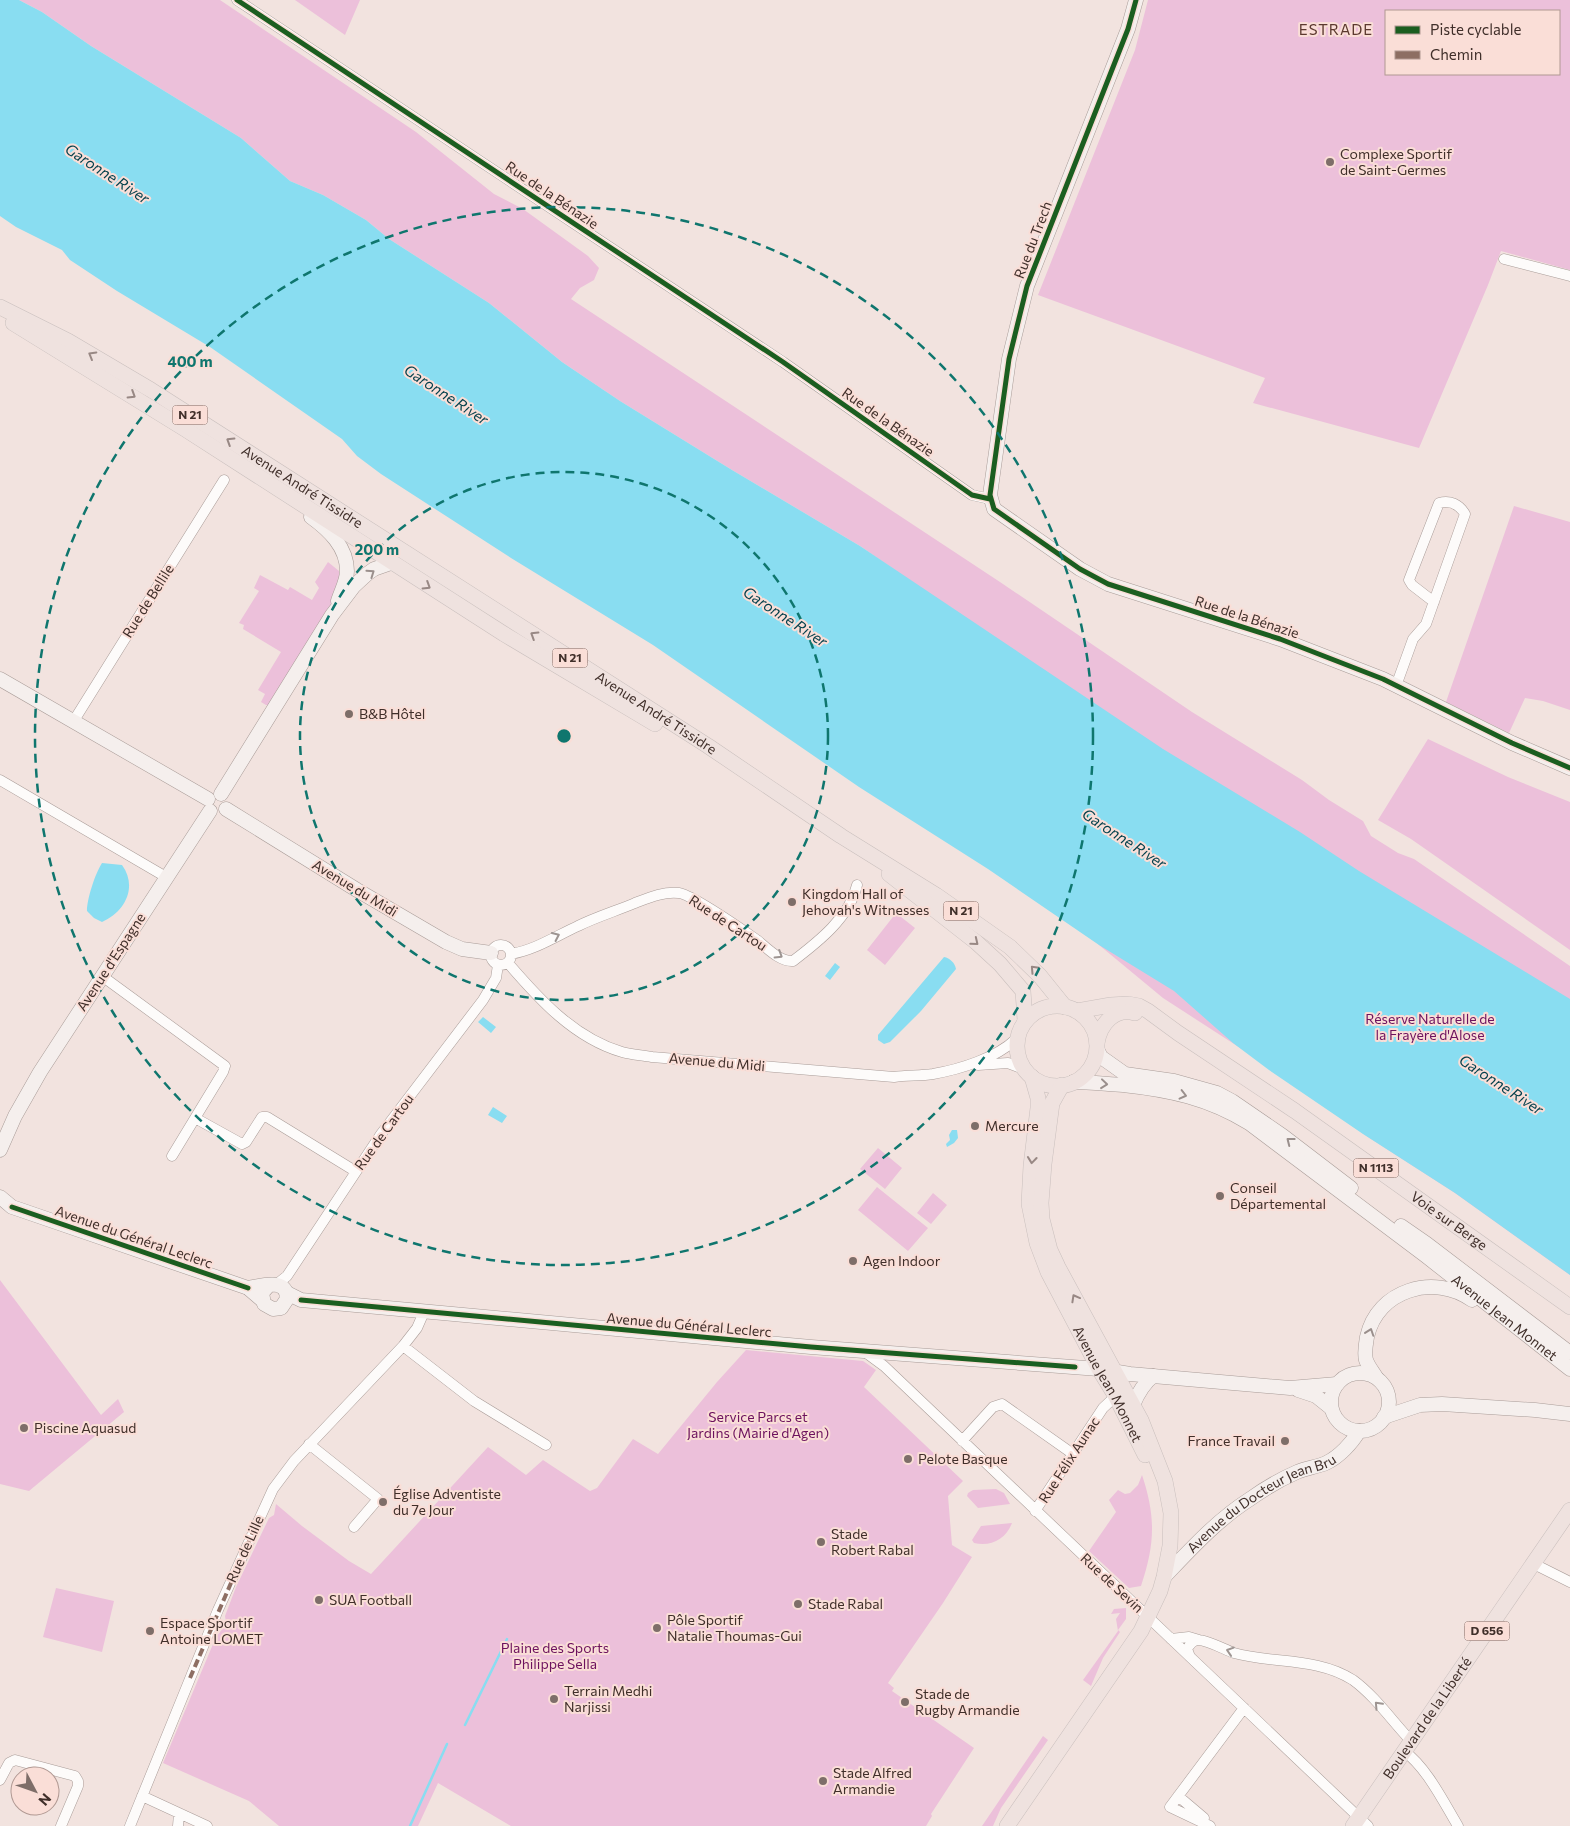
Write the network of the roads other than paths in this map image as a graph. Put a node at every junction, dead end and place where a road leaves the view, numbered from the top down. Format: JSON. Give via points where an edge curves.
{"nodes":[{"id":1,"x":237,"y":0,"type":"edge"},
{"id":2,"x":1136,"y":0,"type":"edge"},
{"id":3,"x":1504,"y":259,"type":"dead end"},
{"id":4,"x":1570,"y":276,"type":"edge"},
{"id":5,"x":0,"y":306,"type":"edge"},
{"id":6,"x":0,"y":316,"type":"edge"},
{"id":7,"x":238,"y":463,"type":"junction"},
{"id":8,"x":224,"y":480,"type":"dead end"},
{"id":9,"x":990,"y":499,"type":"junction"},
{"id":10,"x":391,"y":563,"type":"junction"},
{"id":11,"x":1434,"y":602,"type":"junction"},
{"id":12,"x":332,"y":615,"type":"junction"},
{"id":13,"x":0,"y":679,"type":"edge"},
{"id":14,"x":1396,"y":686,"type":"junction"},
{"id":15,"x":73,"y":722,"type":"junction"},
{"id":16,"x":1570,"y":768,"type":"edge"},
{"id":17,"x":751,"y":777,"type":"junction"},
{"id":18,"x":0,"y":780,"type":"edge"},
{"id":19,"x":221,"y":794,"type":"junction"},
{"id":20,"x":209,"y":805,"type":"junction"},
{"id":21,"x":226,"y":809,"type":"junction"},
{"id":22,"x":840,"y":836,"type":"junction"},
{"id":23,"x":166,"y":877,"type":"junction"},
{"id":24,"x":857,"y":885,"type":"dead end"},
{"id":25,"x":502,"y":959,"type":"junction"},
{"id":26,"x":102,"y":976,"type":"junction"},
{"id":27,"x":1071,"y":1009,"type":"junction"},
{"id":28,"x":1025,"y":1020,"type":"junction"},
{"id":29,"x":1178,"y":1033,"type":"junction"},
{"id":30,"x":1016,"y":1039,"type":"junction"},
{"id":31,"x":1097,"y":1046,"type":"junction"},
{"id":32,"x":959,"y":1067,"type":"junction"},
{"id":33,"x":1029,"y":1074,"type":"junction"},
{"id":34,"x":1067,"y":1084,"type":"junction"},
{"id":35,"x":195,"y":1118,"type":"junction"},
{"id":36,"x":0,"y":1150,"type":"edge"},
{"id":37,"x":172,"y":1156,"type":"dead end"},
{"id":38,"x":355,"y":1171,"type":"junction"},
{"id":39,"x":0,"y":1197,"type":"edge"},
{"id":40,"x":6,"y":1209,"type":"edge"},
{"id":41,"x":1384,"y":1214,"type":"junction"},
{"id":42,"x":248,"y":1288,"type":"junction"},
{"id":43,"x":282,"y":1289,"type":"junction"},
{"id":44,"x":262,"y":1300,"type":"junction"},
{"id":45,"x":1570,"y":1308,"type":"edge"},
{"id":46,"x":424,"y":1312,"type":"junction"},
{"id":47,"x":403,"y":1346,"type":"junction"},
{"id":48,"x":864,"y":1351,"type":"junction"},
{"id":49,"x":1570,"y":1353,"type":"edge"},
{"id":50,"x":1570,"y":1362,"type":"edge"},
{"id":51,"x":1099,"y":1369,"type":"junction"},
{"id":52,"x":1570,"y":1369,"type":"edge"},
{"id":53,"x":1116,"y":1371,"type":"junction"},
{"id":54,"x":1570,"y":1375,"type":"edge"},
{"id":55,"x":1153,"y":1376,"type":"junction"},
{"id":56,"x":1376,"y":1377,"type":"junction"},
{"id":57,"x":1336,"y":1384,"type":"junction"},
{"id":58,"x":1290,"y":1388,"type":"junction"},
{"id":59,"x":1120,"y":1391,"type":"junction"},
{"id":60,"x":1388,"y":1396,"type":"junction"},
{"id":61,"x":1133,"y":1404,"type":"junction"},
{"id":62,"x":1420,"y":1405,"type":"junction"},
{"id":63,"x":1331,"y":1408,"type":"junction"},
{"id":64,"x":1570,"y":1409,"type":"edge"},
{"id":65,"x":1549,"y":1411,"type":"junction"},
{"id":66,"x":1570,"y":1414,"type":"edge"},
{"id":67,"x":1384,"y":1418,"type":"junction"},
{"id":68,"x":1359,"y":1431,"type":"junction"},
{"id":69,"x":962,"y":1441,"type":"junction"},
{"id":70,"x":309,"y":1444,"type":"junction"},
{"id":71,"x":546,"y":1446,"type":"dead end"},
{"id":72,"x":1073,"y":1454,"type":"junction"},
{"id":73,"x":1570,"y":1510,"type":"edge"},
{"id":74,"x":1035,"y":1511,"type":"junction"},
{"id":75,"x":354,"y":1527,"type":"dead end"},
{"id":76,"x":1534,"y":1564,"type":"junction"},
{"id":77,"x":1164,"y":1577,"type":"junction"},
{"id":78,"x":1570,"y":1582,"type":"edge"},
{"id":79,"x":1145,"y":1613,"type":"junction"},
{"id":80,"x":1170,"y":1639,"type":"junction"},
{"id":81,"x":1199,"y":1640,"type":"junction"},
{"id":82,"x":1190,"y":1657,"type":"junction"},
{"id":83,"x":1104,"y":1686,"type":"junction"},
{"id":84,"x":1244,"y":1708,"type":"junction"},
{"id":85,"x":1407,"y":1746,"type":"junction"},
{"id":86,"x":0,"y":1780,"type":"edge"},
{"id":87,"x":142,"y":1796,"type":"junction"},
{"id":88,"x":1178,"y":1796,"type":"junction"},
{"id":89,"x":179,"y":1814,"type":"junction"},
{"id":90,"x":1360,"y":1823,"type":"edge"},
{"id":91,"x":61,"y":1826,"type":"edge"},
{"id":92,"x":130,"y":1826,"type":"edge"},
{"id":93,"x":178,"y":1826,"type":"edge"},
{"id":94,"x":207,"y":1826,"type":"edge"},
{"id":95,"x":1007,"y":1826,"type":"edge"},
{"id":96,"x":1210,"y":1826,"type":"edge"},
{"id":97,"x":1215,"y":1826,"type":"edge"},
{"id":98,"x":1458,"y":1826,"type":"edge"}],
"edges":[{"from":1,"to":9,"type":"street","name":"Rue de la Bénazie","via":[[783,362],[972,495]]},
{"from":2,"to":9,"type":"street","name":"Rue du Trech","via":[[1128,29],[1027,286],[1009,359]]},
{"from":3,"to":4,"type":"street"},
{"from":17,"to":5,"type":"main road","name":"Avenue André Tissidre","number":"N 21","one_way":true,"via":[[700,741],[151,390]]},
{"from":6,"to":7,"type":"main road","name":"Avenue André Tissidre","number":"N 21","one_way":true},
{"from":7,"to":10,"type":"main road","name":"Avenue André Tissidre","number":"N 21"},
{"from":7,"to":12,"type":"street","via":[[332,535],[344,555],[347,571]]},
{"from":8,"to":15,"type":"street","name":"Rue de Bellile"},
{"from":9,"to":14,"type":"street","name":"Rue de la Bénazie","via":[[997,513],[1092,576],[1280,639]]},
{"from":12,"to":10,"type":"street","one_way":true,"via":[[367,574]]},
{"from":10,"to":17,"type":"main road","name":"Avenue André Tissidre","number":"N 21","one_way":true,"via":[[628,709]]},
{"from":11,"to":11,"type":"street","via":[[1465,514],[1450,502],[1439,503],[1409,580],[1412,586]]},
{"from":11,"to":14,"type":"street","via":[[1426,624],[1413,639]]},
{"from":12,"to":19,"type":"street"},
{"from":13,"to":15,"type":"street"},
{"from":14,"to":16,"type":"street","name":"Rue de la Bénazie"},
{"from":15,"to":20,"type":"street"},
{"from":17,"to":22,"type":"main road","name":"Avenue André Tissidre"},
{"from":18,"to":23,"type":"street"},
{"from":19,"to":20,"type":"street","via":[[212,794]]},
{"from":19,"to":21,"type":"street","via":[[227,802]]},
{"from":20,"to":21,"type":"street","via":[[218,814]]},
{"from":20,"to":23,"type":"street","name":"Avenue d'Espagne"},
{"from":21,"to":25,"type":"street","name":"Avenue du Midi","via":[[446,942]]},
{"from":27,"to":22,"type":"main road","name":"Avenue André Tissidre","number":"N 21","one_way":true,"via":[[1003,941],[909,877]]},
{"from":22,"to":28,"type":"main road","name":"Avenue André Tissidre","number":"N 21","one_way":true,"via":[[991,955],[1023,991]]},
{"from":23,"to":26,"type":"street","name":"Avenue d'Espagne"},
{"from":25,"to":24,"type":"street","name":"Rue de Cartou","one_way":true,"via":[[654,896],[678,893],[692,897],[780,957],[793,961],[846,910]]},
{"from":25,"to":32,"type":"street","name":"Avenue du Midi","via":[[547,1006],[574,1027],[593,1040],[622,1052],[888,1077],[933,1074]]},
{"from":25,"to":38,"type":"street","name":"Rue de Cartou","via":[[496,978],[482,1000]]},
{"from":26,"to":35,"type":"street","via":[[226,1066]]},
{"from":26,"to":36,"type":"street","name":"Avenue d'Espagne","via":[[40,1072]]},
{"from":27,"to":28,"type":"main road","via":[[1053,1006]]},
{"from":27,"to":29,"type":"main road","number":"N 1113","via":[[1119,1004],[1138,1006]]},
{"from":27,"to":31,"type":"main road","via":[[1087,1020],[1094,1030]]},
{"from":28,"to":30,"type":"main road"},
{"from":29,"to":31,"type":"main road","number":"N 1113","via":[[1144,1015],[1123,1012],[1104,1024]]},
{"from":29,"to":45,"type":"main road","name":"Voie sur Berge","number":"N 1113","via":[[1287,1105]]},
{"from":30,"to":32,"type":"street","name":"Avenue du Midi","via":[[999,1053]]},
{"from":30,"to":33,"type":"main road","via":[[1019,1061]]},
{"from":31,"to":34,"type":"main road","via":[[1090,1069]]},
{"from":41,"to":31,"type":"street","name":"Avenue Jean Monnet","one_way":true,"via":[[1232,1101],[1217,1093],[1174,1081],[1125,1074],[1101,1058]]},
{"from":32,"to":33,"type":"street","name":"Avenue du Midi","via":[[1012,1064]]},
{"from":33,"to":34,"type":"main road","via":[[1047,1085]]},
{"from":33,"to":51,"type":"main road","name":"Avenue Jean Monnet","one_way":true,"via":[[1038,1098],[1030,1204],[1036,1244]]},
{"from":34,"to":52,"type":"street","name":"Avenue Jean Monnet","one_way":true,"via":[[1088,1082],[1170,1091],[1227,1110],[1426,1256]]},
{"from":53,"to":34,"type":"main road","name":"Avenue Jean Monnet","one_way":true,"via":[[1058,1267],[1042,1220],[1044,1164],[1052,1103]]},
{"from":35,"to":37,"type":"street"},
{"from":35,"to":38,"type":"street","via":[[242,1144],[262,1117],[267,1117]]},
{"from":38,"to":43,"type":"street","name":"Rue de Cartou"},
{"from":39,"to":40,"type":"street","name":"Avenue du Général Leclerc"},
{"from":40,"to":42,"type":"street","name":"Avenue du Général Leclerc"},
{"from":41,"to":49,"type":"street"},
{"from":41,"to":50,"type":"street","name":"Avenue Jean Monnet"},
{"from":42,"to":43,"type":"street","name":"Avenue du Général Leclerc"},
{"from":42,"to":44,"type":"street","name":"Avenue du Général Leclerc"},
{"from":43,"to":44,"type":"street","via":[[264,1290]]},
{"from":43,"to":44,"type":"street","via":[[281,1308],[273,1310]]},
{"from":43,"to":46,"type":"street","name":"Avenue du Général Leclerc","via":[[302,1300]]},
{"from":46,"to":47,"type":"street","name":"Rue de Lille"},
{"from":46,"to":48,"type":"street","name":"Avenue du Général Leclerc"},
{"from":47,"to":70,"type":"street","name":"Rue de Lille"},
{"from":47,"to":71,"type":"street","via":[[474,1402]]},
{"from":48,"to":51,"type":"street","name":"Avenue du Général Leclerc"},
{"from":48,"to":69,"type":"street","name":"Rue de Sevin"},
{"from":51,"to":53,"type":"street","name":"Avenue du Général Leclerc"},
{"from":51,"to":59,"type":"main road","name":"Avenue Jean Monnet"},
{"from":53,"to":55,"type":"street","name":"Avenue du Général Leclerc"},
{"from":53,"to":59,"type":"main road","name":"Avenue Jean Monnet"},
{"from":56,"to":54,"type":"street","one_way":true,"via":[[1366,1360],[1368,1331],[1394,1297],[1427,1286],[1449,1289],[1468,1298]]},
{"from":55,"to":58,"type":"street","name":"Avenue du Général Leclerc"},
{"from":55,"to":61,"type":"street","via":[[1139,1391]]},
{"from":56,"to":57,"type":"street","via":[[1358,1372]]},
{"from":56,"to":60,"type":"street"},
{"from":57,"to":58,"type":"street","name":"Avenue du Général Leclerc"},
{"from":57,"to":63,"type":"street"},
{"from":58,"to":63,"type":"street","name":"Avenue du Général Leclerc","via":[[1316,1396]]},
{"from":59,"to":61,"type":"main road","name":"Avenue Jean Monnet"},
{"from":59,"to":72,"type":"street","name":"Rue Félix Aunac","via":[[1103,1408]]},
{"from":59,"to":79,"type":"main road","name":"Avenue Jean Monnet","via":[[1151,1471],[1162,1524],[1158,1560]]},
{"from":60,"to":62,"type":"street"},
{"from":60,"to":67,"type":"street","via":[[1388,1410]]},
{"from":61,"to":77,"type":"main road","name":"Avenue Jean Monnet","via":[[1165,1481],[1171,1513],[1170,1546]]},
{"from":62,"to":65,"type":"street","via":[[1460,1404]]},
{"from":62,"to":67,"type":"street"},
{"from":63,"to":68,"type":"street","via":[[1342,1425]]},
{"from":64,"to":65,"type":"street"},
{"from":65,"to":66,"type":"street"},
{"from":67,"to":68,"type":"street","via":[[1373,1427]]},
{"from":68,"to":77,"type":"street","name":"Avenue du Docteur Jean Bru","via":[[1334,1458],[1288,1476],[1238,1507],[1214,1526]]},
{"from":69,"to":72,"type":"street","via":[[993,1407],[1002,1404]]},
{"from":69,"to":74,"type":"street","name":"Rue de Sevin"},
{"from":70,"to":75,"type":"street","via":[[378,1499]]},
{"from":70,"to":87,"type":"street","name":"Rue de Lille","via":[[272,1489],[218,1610]]},
{"from":72,"to":74,"type":"street","name":"Rue Félix Aunac"},
{"from":73,"to":76,"type":"main road","name":"Boulevard de la Liberté","number":"D 656"},
{"from":74,"to":79,"type":"street","name":"Rue de Sevin"},
{"from":76,"to":78,"type":"street"},
{"from":76,"to":85,"type":"main road","name":"Boulevard de la Liberté","number":"D 656"},
{"from":77,"to":79,"type":"main road","name":"Avenue Jean Monnet"},
{"from":79,"to":80,"type":"street","name":"Rue de Sevin"},
{"from":79,"to":83,"type":"main road","name":"Avenue Jean Monnet","via":[[1141,1631]]},
{"from":79,"to":83,"type":"main road","name":"Avenue Jean Monnet","via":[[1111,1659]]},
{"from":80,"to":81,"type":"street","via":[[1189,1637]]},
{"from":80,"to":82,"type":"street","name":"Rue de Sevin"},
{"from":81,"to":82,"type":"street","via":[[1189,1645]]},
{"from":85,"to":81,"type":"street","one_way":true,"via":[[1362,1688],[1341,1673],[1320,1666],[1236,1653]]},
{"from":82,"to":84,"type":"street","name":"Rue de Sevin"},
{"from":83,"to":95,"type":"main road"},
{"from":84,"to":88,"type":"street"},
{"from":84,"to":90,"type":"street","name":"Rue de Sevin"},
{"from":85,"to":90,"type":"main road","name":"Boulevard de la Liberté","number":"D 656"},
{"from":85,"to":98,"type":"street"},
{"from":86,"to":91,"type":"street","via":[[9,1763],[15,1760],[75,1776],[78,1786]]},
{"from":87,"to":89,"type":"street"},
{"from":87,"to":92,"type":"street","name":"Rue de Lille"},
{"from":88,"to":96,"type":"street","via":[[1170,1807]]},
{"from":88,"to":97,"type":"street"},
{"from":89,"to":93,"type":"street"},
{"from":89,"to":94,"type":"street"}]}
